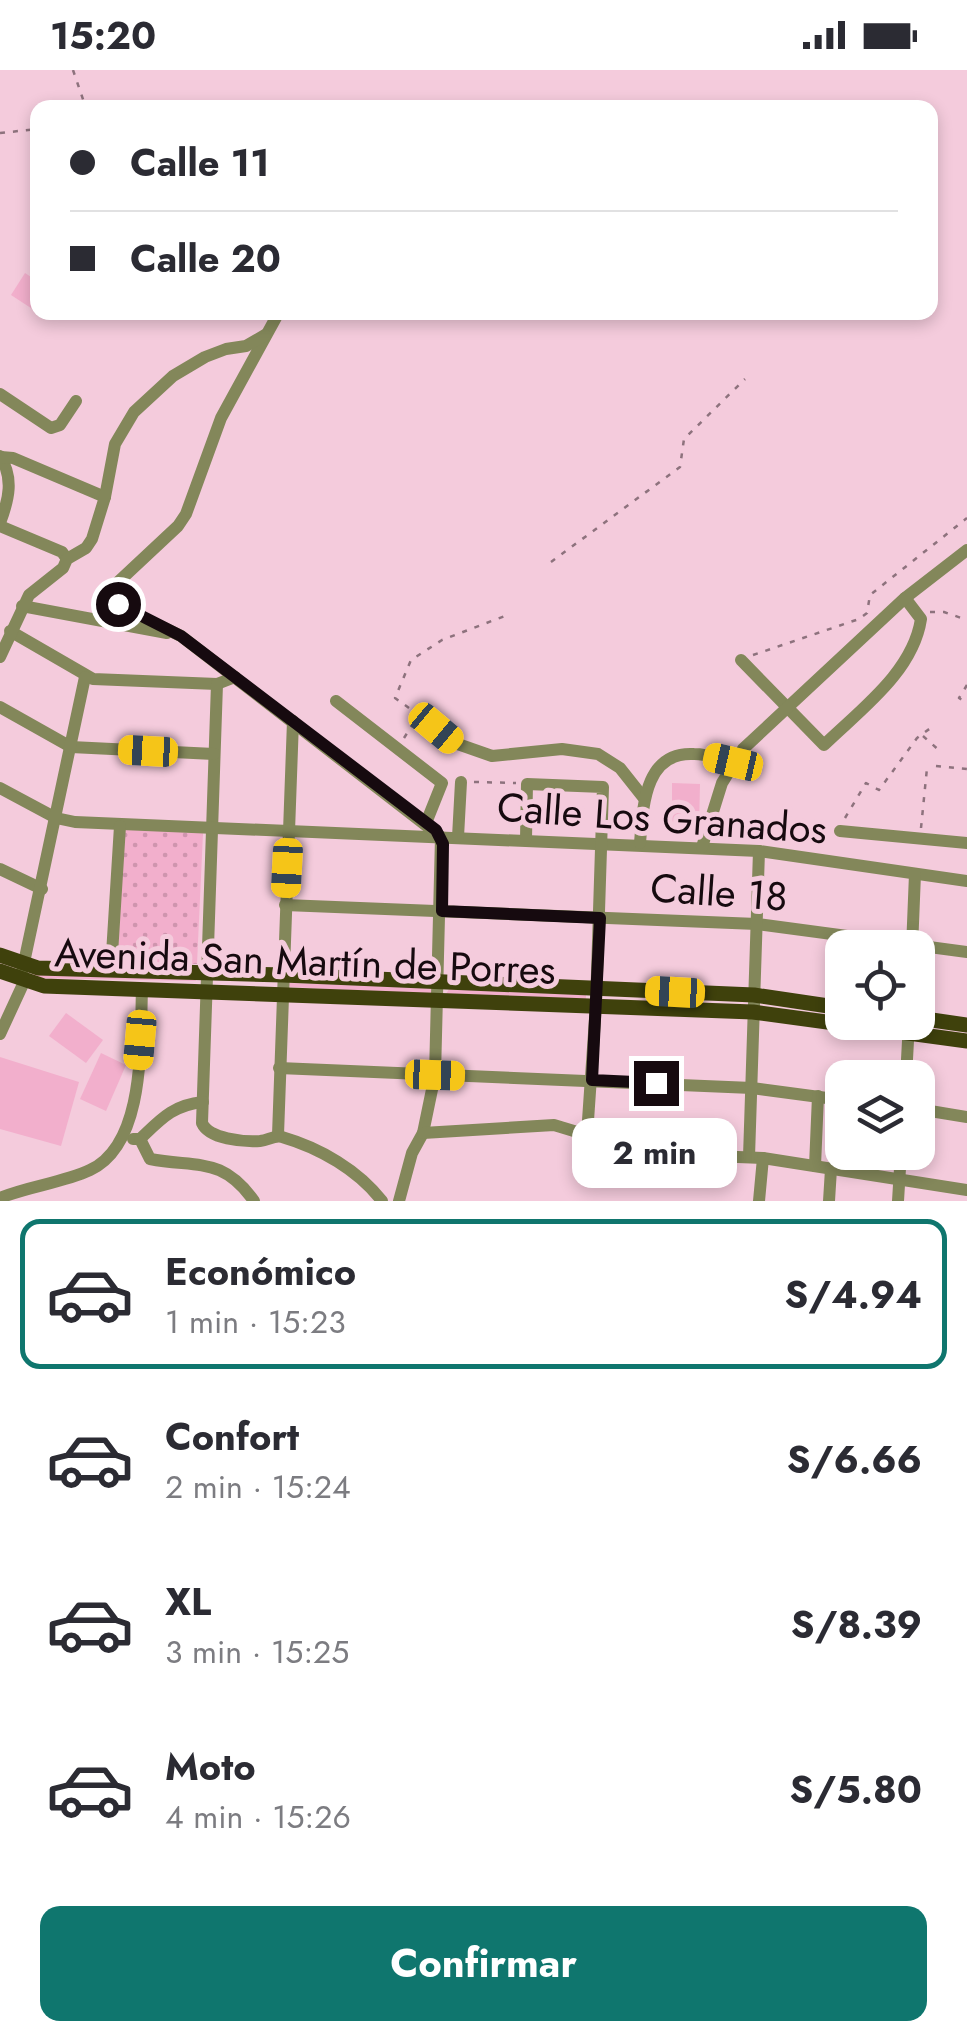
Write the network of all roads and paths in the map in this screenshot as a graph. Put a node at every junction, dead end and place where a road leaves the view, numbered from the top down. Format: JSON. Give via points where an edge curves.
{"nodes":[{"id":1,"x":73,"y":70,"type":"edge"},
{"id":2,"x":83,"y":100,"type":"edge"},
{"id":3,"x":30,"y":130,"type":"edge"},
{"id":4,"x":0,"y":133,"type":"edge"},
{"id":5,"x":274,"y":320,"type":"edge"},
{"id":6,"x":268,"y":334,"type":"junction"},
{"id":7,"x":745,"y":379,"type":"dead end"},
{"id":8,"x":0,"y":394,"type":"edge"},
{"id":9,"x":76,"y":401,"type":"dead end"},
{"id":10,"x":0,"y":456,"type":"edge"},
{"id":11,"x":106,"y":497,"type":"junction"},
{"id":12,"x":967,"y":518,"type":"edge"},
{"id":13,"x":0,"y":524,"type":"edge"},
{"id":14,"x":934,"y":546,"type":"junction"},
{"id":15,"x":967,"y":550,"type":"edge"},
{"id":16,"x":67,"y":559,"type":"junction"},
{"id":17,"x":550,"y":562,"type":"dead end"},
{"id":18,"x":946,"y":564,"type":"junction"},
{"id":19,"x":905,"y":598,"type":"junction"},
{"id":20,"x":22,"y":606,"type":"junction"},
{"id":21,"x":510,"y":614,"type":"dead end"},
{"id":22,"x":920,"y":619,"type":"junction"},
{"id":23,"x":967,"y":620,"type":"edge"},
{"id":24,"x":10,"y":631,"type":"junction"},
{"id":25,"x":181,"y":636,"type":"junction"},
{"id":26,"x":0,"y":657,"type":"edge"},
{"id":27,"x":741,"y":660,"type":"joint"},
{"id":28,"x":85,"y":676,"type":"junction"},
{"id":29,"x":235,"y":677,"type":"junction"},
{"id":30,"x":217,"y":684,"type":"junction"},
{"id":31,"x":967,"y":686,"type":"edge"},
{"id":32,"x":336,"y":701,"type":"dead end"},
{"id":33,"x":967,"y":704,"type":"edge"},
{"id":34,"x":0,"y":707,"type":"edge"},
{"id":35,"x":787,"y":710,"type":"junction"},
{"id":36,"x":419,"y":715,"type":"junction"},
{"id":37,"x":293,"y":721,"type":"junction"},
{"id":38,"x":932,"y":727,"type":"dead end"},
{"id":39,"x":922,"y":734,"type":"junction"},
{"id":40,"x":72,"y":747,"type":"junction"},
{"id":41,"x":398,"y":747,"type":"junction"},
{"id":42,"x":941,"y":752,"type":"dead end"},
{"id":43,"x":214,"y":754,"type":"junction"},
{"id":44,"x":733,"y":762,"type":"junction"},
{"id":45,"x":936,"y":766,"type":"dead end"},
{"id":46,"x":927,"y":768,"type":"dead end"},
{"id":47,"x":967,"y":770,"type":"edge"},
{"id":48,"x":461,"y":782,"type":"joint"},
{"id":49,"x":527,"y":784,"type":"junction"},
{"id":50,"x":0,"y":788,"type":"edge"},
{"id":51,"x":643,"y":797,"type":"junction"},
{"id":52,"x":56,"y":818,"type":"junction"},
{"id":53,"x":426,"y":823,"type":"junction"},
{"id":54,"x":120,"y":826,"type":"junction"},
{"id":55,"x":211,"y":829,"type":"junction"},
{"id":56,"x":288,"y":831,"type":"junction"},
{"id":57,"x":840,"y":832,"type":"joint"},
{"id":58,"x":441,"y":837,"type":"junction"},
{"id":59,"x":458,"y":837,"type":"junction"},
{"id":60,"x":920,"y":838,"type":"junction"},
{"id":61,"x":526,"y":840,"type":"junction"},
{"id":62,"x":602,"y":842,"type":"junction"},
{"id":63,"x":967,"y":842,"type":"edge"},
{"id":64,"x":640,"y":843,"type":"junction"},
{"id":65,"x":702,"y":848,"type":"junction"},
{"id":66,"x":759,"y":851,"type":"junction"},
{"id":67,"x":0,"y":870,"type":"edge"},
{"id":68,"x":915,"y":874,"type":"junction"},
{"id":69,"x":967,"y":880,"type":"edge"},
{"id":70,"x":42,"y":889,"type":"junction"},
{"id":71,"x":285,"y":905,"type":"junction"},
{"id":72,"x":442,"y":911,"type":"junction"},
{"id":73,"x":600,"y":918,"type":"junction"},
{"id":74,"x":758,"y":924,"type":"junction"},
{"id":75,"x":913,"y":930,"type":"edge"},
{"id":76,"x":825,"y":934,"type":"edge"},
{"id":77,"x":935,"y":949,"type":"edge"},
{"id":78,"x":967,"y":952,"type":"edge"},
{"id":79,"x":0,"y":954,"type":"edge"},
{"id":80,"x":111,"y":970,"type":"junction"},
{"id":81,"x":0,"y":971,"type":"edge"},
{"id":82,"x":206,"y":972,"type":"junction"},
{"id":83,"x":282,"y":974,"type":"junction"},
{"id":84,"x":22,"y":976,"type":"junction"},
{"id":85,"x":440,"y":982,"type":"junction"},
{"id":86,"x":142,"y":989,"type":"junction"},
{"id":87,"x":209,"y":991,"type":"junction"},
{"id":88,"x":282,"y":994,"type":"junction"},
{"id":89,"x":596,"y":996,"type":"junction"},
{"id":90,"x":438,"y":1000,"type":"junction"},
{"id":91,"x":753,"y":1004,"type":"junction"},
{"id":92,"x":825,"y":1007,"type":"edge"},
{"id":93,"x":825,"y":1013,"type":"edge"},
{"id":94,"x":935,"y":1024,"type":"edge"},
{"id":95,"x":967,"y":1025,"type":"edge"},
{"id":96,"x":935,"y":1031,"type":"edge"},
{"id":97,"x":0,"y":1034,"type":"edge"},
{"id":98,"x":967,"y":1041,"type":"edge"},
{"id":99,"x":279,"y":1068,"type":"junction"},
{"id":100,"x":435,"y":1075,"type":"junction"},
{"id":101,"x":592,"y":1080,"type":"junction"},
{"id":102,"x":752,"y":1088,"type":"junction"},
{"id":103,"x":818,"y":1096,"type":"junction"},
{"id":104,"x":825,"y":1097,"type":"edge"},
{"id":105,"x":203,"y":1102,"type":"junction"},
{"id":106,"x":935,"y":1112,"type":"edge"},
{"id":107,"x":967,"y":1117,"type":"edge"},
{"id":108,"x":423,"y":1133,"type":"junction"},
{"id":109,"x":278,"y":1135,"type":"junction"},
{"id":110,"x":586,"y":1135,"type":"junction"},
{"id":111,"x":122,"y":1139,"type":"junction"},
{"id":112,"x":140,"y":1139,"type":"junction"},
{"id":113,"x":756,"y":1157,"type":"junction"},
{"id":114,"x":814,"y":1166,"type":"junction"},
{"id":115,"x":825,"y":1168,"type":"edge"},
{"id":116,"x":831,"y":1170,"type":"edge"},
{"id":117,"x":838,"y":1170,"type":"edge"},
{"id":118,"x":900,"y":1170,"type":"edge"},
{"id":119,"x":899,"y":1179,"type":"junction"},
{"id":120,"x":967,"y":1190,"type":"edge"},
{"id":121,"x":0,"y":1198,"type":"edge"},
{"id":122,"x":254,"y":1201,"type":"edge"},
{"id":123,"x":382,"y":1201,"type":"edge"},
{"id":124,"x":400,"y":1201,"type":"edge"},
{"id":125,"x":759,"y":1201,"type":"edge"},
{"id":126,"x":828,"y":1201,"type":"edge"},
{"id":127,"x":898,"y":1201,"type":"edge"}],
"edges":[{"from":1,"to":2,"type":"path"},
{"from":3,"to":4,"type":"path"},
{"from":5,"to":6,"type":"street"},
{"from":6,"to":11,"type":"street","via":[[217,351],[151,394],[115,444]]},
{"from":6,"to":25,"type":"street","via":[[221,418],[186,514],[112,592],[122,608]]},
{"from":7,"to":17,"type":"path","via":[[684,440],[680,467]]},
{"from":8,"to":9,"type":"street","via":[[51,428]]},
{"from":10,"to":11,"type":"street"},
{"from":10,"to":13,"type":"street","via":[[10,484]]},
{"from":11,"to":16,"type":"street","via":[[92,539]]},
{"from":12,"to":14,"type":"path"},
{"from":13,"to":16,"type":"street"},
{"from":14,"to":18,"type":"path"},
{"from":14,"to":27,"type":"path","via":[[870,595],[860,619]]},
{"from":15,"to":18,"type":"street"},
{"from":16,"to":20,"type":"street"},
{"from":18,"to":19,"type":"street"},
{"from":19,"to":22,"type":"street"},
{"from":19,"to":35,"type":"street"},
{"from":20,"to":24,"type":"street"},
{"from":20,"to":25,"type":"street"},
{"from":21,"to":36,"type":"path","via":[[442,640],[411,660],[395,698]]},
{"from":22,"to":23,"type":"path","via":[[934,611]]},
{"from":22,"to":35,"type":"street","via":[[896,673],[824,745]]},
{"from":24,"to":26,"type":"street"},
{"from":24,"to":28,"type":"street"},
{"from":25,"to":29,"type":"street"},
{"from":27,"to":35,"type":"street"},
{"from":28,"to":30,"type":"street"},
{"from":28,"to":40,"type":"street"},
{"from":29,"to":30,"type":"street"},
{"from":29,"to":37,"type":"street"},
{"from":30,"to":43,"type":"street"},
{"from":31,"to":33,"type":"path","via":[[959,698]]},
{"from":32,"to":41,"type":"street"},
{"from":34,"to":40,"type":"street"},
{"from":35,"to":44,"type":"street"},
{"from":36,"to":41,"type":"path"},
{"from":36,"to":51,"type":"street","via":[[452,742],[492,756],[562,748],[598,754],[620,768]]},
{"from":37,"to":53,"type":"street"},
{"from":37,"to":56,"type":"street"},
{"from":38,"to":39,"type":"path"},
{"from":39,"to":42,"type":"path"},
{"from":39,"to":57,"type":"path","via":[[879,790],[866,783]]},
{"from":40,"to":43,"type":"street"},
{"from":40,"to":52,"type":"street"},
{"from":41,"to":53,"type":"street","via":[[442,783]]},
{"from":43,"to":55,"type":"street"},
{"from":44,"to":51,"type":"street","via":[[679,755],[652,776]]},
{"from":44,"to":65,"type":"street"},
{"from":45,"to":47,"type":"path"},
{"from":46,"to":60,"type":"path"},
{"from":48,"to":49,"type":"path"},
{"from":48,"to":59,"type":"street"},
{"from":49,"to":61,"type":"street"},
{"from":49,"to":62,"type":"street","via":[[604,788]]},
{"from":50,"to":52,"type":"street","name":"Calle Los Granados"},
{"from":51,"to":64,"type":"street"},
{"from":52,"to":54,"type":"street","name":"Calle Los Granados"},
{"from":52,"to":70,"type":"street"},
{"from":53,"to":58,"type":"street"},
{"from":54,"to":55,"type":"street","name":"Calle Los Granados"},
{"from":54,"to":80,"type":"street"},
{"from":55,"to":56,"type":"street","name":"Calle Los Granados"},
{"from":55,"to":82,"type":"street"},
{"from":56,"to":58,"type":"street","name":"Calle Los Granados"},
{"from":56,"to":71,"type":"street"},
{"from":57,"to":60,"type":"street"},
{"from":58,"to":59,"type":"street","name":"Calle Los Granados"},
{"from":58,"to":72,"type":"street"},
{"from":59,"to":61,"type":"street","name":"Calle Los Granados"},
{"from":60,"to":63,"type":"street"},
{"from":61,"to":62,"type":"street","name":"Calle Los Granados"},
{"from":62,"to":64,"type":"street","name":"Calle Los Granados"},
{"from":62,"to":73,"type":"street"},
{"from":64,"to":65,"type":"street","name":"Calle Los Granados"},
{"from":65,"to":66,"type":"street","name":"Calle Los Granados"},
{"from":66,"to":68,"type":"street","name":"Calle Los Granados"},
{"from":66,"to":74,"type":"street"},
{"from":67,"to":70,"type":"street"},
{"from":68,"to":69,"type":"street","name":"Calle Los Granados"},
{"from":68,"to":75,"type":"street"},
{"from":70,"to":84,"type":"street"},
{"from":71,"to":72,"type":"street","name":"Calle 18"},
{"from":71,"to":83,"type":"street"},
{"from":72,"to":73,"type":"street","name":"Calle 18"},
{"from":72,"to":85,"type":"street"},
{"from":73,"to":74,"type":"street","name":"Calle 18"},
{"from":73,"to":89,"type":"street"},
{"from":74,"to":76,"type":"street","name":"Calle 18"},
{"from":74,"to":91,"type":"street"},
{"from":77,"to":78,"type":"street","name":"Calle 18"},
{"from":79,"to":84,"type":"main road","name":"Avenida San Martín de Porres"},
{"from":80,"to":82,"type":"main road","name":"Avenida San Martín de Porres"},
{"from":80,"to":84,"type":"main road","name":"Avenida San Martín de Porres"},
{"from":81,"to":84,"type":"main road","name":"Avenida San Martín de Porres"},
{"from":82,"to":83,"type":"main road","name":"Avenida San Martín de Porres"},
{"from":82,"to":87,"type":"street"},
{"from":83,"to":85,"type":"main road","name":"Avenida San Martín de Porres"},
{"from":83,"to":88,"type":"street"},
{"from":84,"to":86,"type":"main road","name":"Avenida San Martín de Porres","via":[[44,986]]},
{"from":84,"to":97,"type":"street"},
{"from":85,"to":89,"type":"main road","name":"Avenida San Martín de Porres"},
{"from":85,"to":90,"type":"street"},
{"from":86,"to":87,"type":"main road","name":"Avenida San Martín de Porres"},
{"from":86,"to":111,"type":"street","via":[[136,1083]]},
{"from":87,"to":88,"type":"main road","name":"Avenida San Martín de Porres"},
{"from":87,"to":105,"type":"street"},
{"from":88,"to":90,"type":"main road","name":"Avenida San Martín de Porres"},
{"from":88,"to":99,"type":"street"},
{"from":89,"to":90,"type":"main road","name":"Avenida San Martín de Porres"},
{"from":89,"to":91,"type":"main road","name":"Avenida San Martín de Porres"},
{"from":89,"to":101,"type":"street"},
{"from":90,"to":100,"type":"street"},
{"from":91,"to":92,"type":"main road","name":"Avenida San Martín de Porres"},
{"from":91,"to":93,"type":"main road","name":"Avenida San Martín de Porres"},
{"from":91,"to":102,"type":"street"},
{"from":94,"to":95,"type":"main road","name":"Avenida San Martín de Porres"},
{"from":96,"to":98,"type":"main road","name":"Avenida San Martín de Porres"},
{"from":99,"to":100,"type":"street"},
{"from":99,"to":109,"type":"street"},
{"from":100,"to":101,"type":"street"},
{"from":100,"to":108,"type":"street"},
{"from":101,"to":102,"type":"street"},
{"from":101,"to":110,"type":"street"},
{"from":102,"to":103,"type":"street"},
{"from":102,"to":113,"type":"street"},
{"from":103,"to":104,"type":"street"},
{"from":103,"to":114,"type":"street"},
{"from":105,"to":109,"type":"street","via":[[202,1123],[214,1136],[258,1141]]},
{"from":105,"to":112,"type":"street","via":[[169,1111]]},
{"from":106,"to":107,"type":"street"},
{"from":108,"to":110,"type":"street","via":[[554,1124]]},
{"from":108,"to":124,"type":"street"},
{"from":109,"to":123,"type":"street","via":[[333,1159],[367,1181]]},
{"from":110,"to":113,"type":"street","via":[[597,1149],[612,1152]]},
{"from":111,"to":112,"type":"street"},
{"from":111,"to":121,"type":"street","via":[[90,1170]]},
{"from":112,"to":122,"type":"street","via":[[150,1159],[211,1165],[242,1184]]},
{"from":113,"to":114,"type":"street"},
{"from":113,"to":125,"type":"street"},
{"from":114,"to":115,"type":"street"},
{"from":116,"to":126,"type":"street"},
{"from":117,"to":119,"type":"street"},
{"from":118,"to":119,"type":"street"},
{"from":119,"to":120,"type":"street"},
{"from":119,"to":127,"type":"street"}]}
